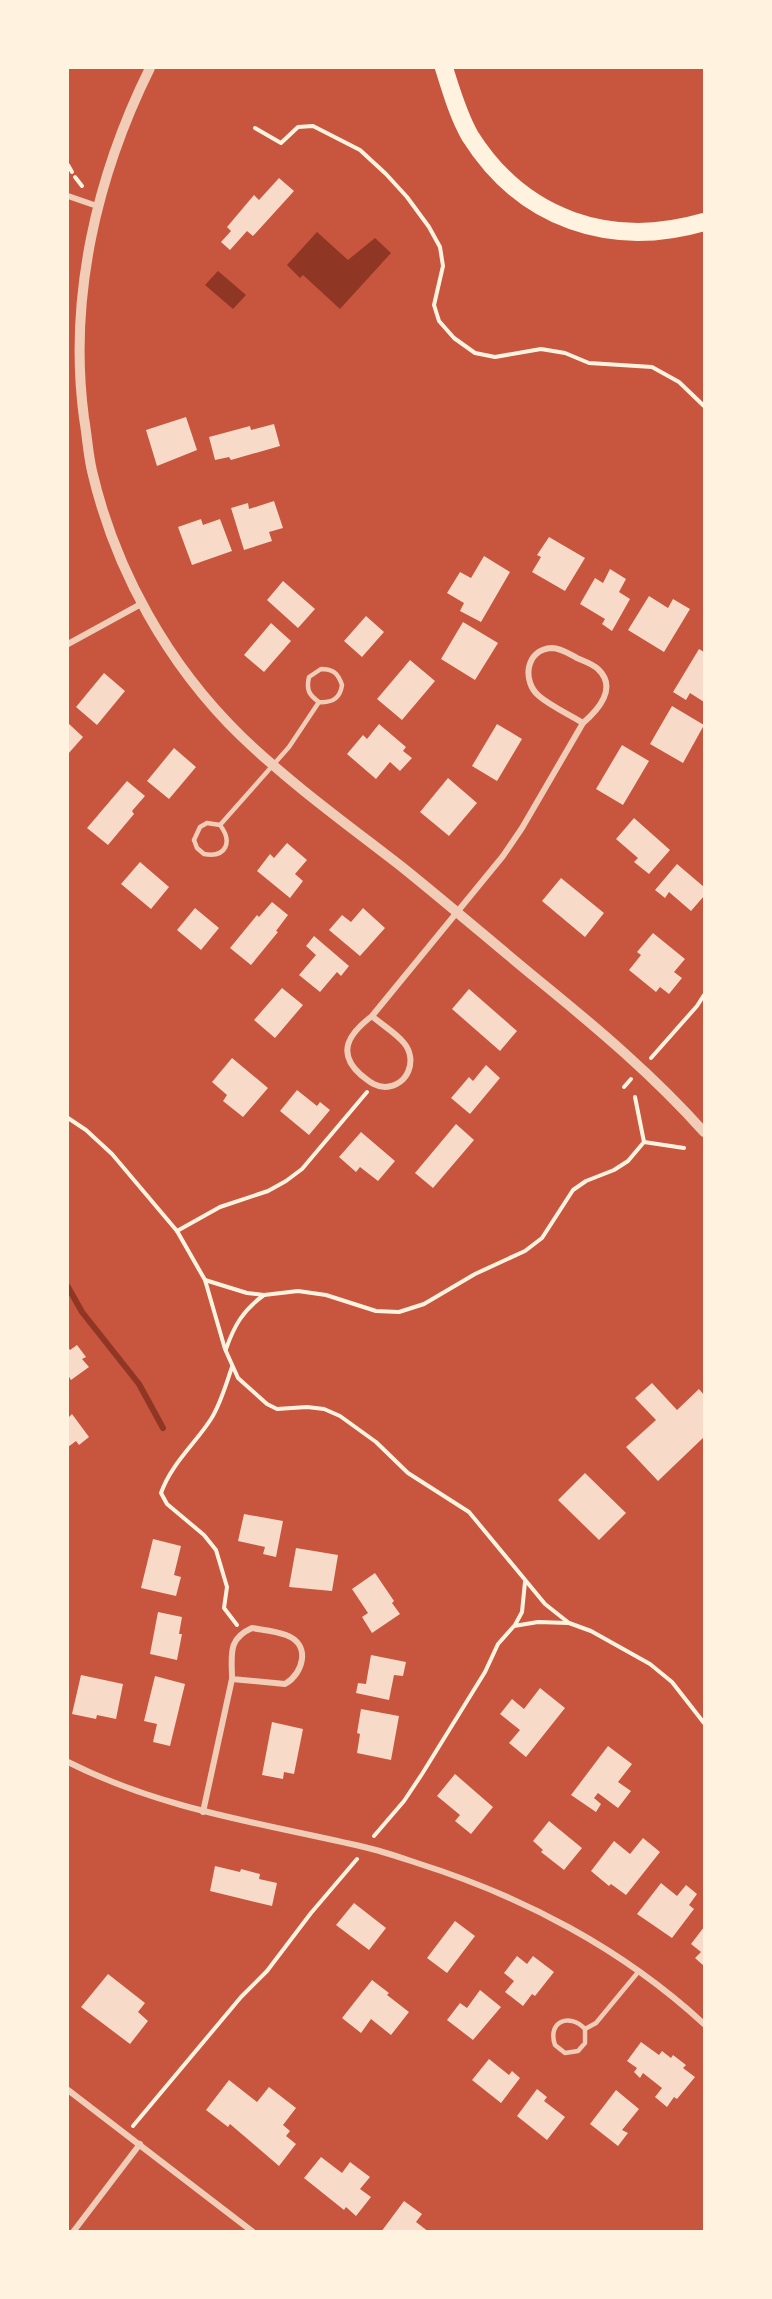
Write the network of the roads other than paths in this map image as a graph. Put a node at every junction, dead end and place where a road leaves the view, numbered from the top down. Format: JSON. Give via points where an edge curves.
{"nodes":[{"id":1,"x":150,"y":68,"type":"edge"},
{"id":2,"x":444,"y":68,"type":"edge"},
{"id":3,"x":68,"y":196,"type":"edge"},
{"id":4,"x":97,"y":206,"type":"junction"},
{"id":5,"x":705,"y":222,"type":"edge"},
{"id":6,"x":141,"y":604,"type":"junction"},
{"id":7,"x":68,"y":645,"type":"edge"},
{"id":8,"x":319,"y":702,"type":"junction"},
{"id":9,"x":583,"y":723,"type":"junction"},
{"id":10,"x":273,"y":765,"type":"junction"},
{"id":11,"x":220,"y":825,"type":"junction"},
{"id":12,"x":458,"y":912,"type":"junction"},
{"id":13,"x":372,"y":1016,"type":"junction"},
{"id":14,"x":705,"y":1132,"type":"edge"},
{"id":15,"x":232,"y":1679,"type":"junction"},
{"id":16,"x":68,"y":1762,"type":"edge"},
{"id":17,"x":203,"y":1812,"type":"junction"},
{"id":18,"x":639,"y":1971,"type":"junction"},
{"id":19,"x":705,"y":2024,"type":"edge"},
{"id":20,"x":585,"y":2029,"type":"junction"},
{"id":21,"x":68,"y":2090,"type":"edge"},
{"id":22,"x":140,"y":2144,"type":"junction"},
{"id":23,"x":73,"y":2232,"type":"edge"},
{"id":24,"x":253,"y":2232,"type":"edge"}],
"edges":[{"from":1,"to":4,"type":"street"},
{"from":2,"to":5,"type":"highway","via":[[470,135],[492,165],[538,204],[598,229],[629,233],[666,232]]},
{"from":3,"to":4,"type":"street"},
{"from":4,"to":6,"type":"street","via":[[81,304],[82,402],[91,469],[105,517]]},
{"from":6,"to":7,"type":"street"},
{"from":6,"to":10,"type":"street","via":[[170,651],[218,712]]},
{"from":8,"to":8,"type":"lane","via":[[329,703],[341,692],[339,676],[332,670],[321,669],[309,677],[308,691]]},
{"from":8,"to":10,"type":"lane"},
{"from":9,"to":9,"type":"street","via":[[538,695],[530,684],[527,671],[539,653],[560,649],[597,668],[604,677],[604,700]]},
{"from":9,"to":12,"type":"street","via":[[522,828]]},
{"from":10,"to":11,"type":"lane"},
{"from":10,"to":12,"type":"street"},
{"from":11,"to":11,"type":"lane","via":[[207,823],[195,833],[197,848],[204,854],[218,854],[224,849],[227,834]]},
{"from":12,"to":13,"type":"street"},
{"from":12,"to":14,"type":"street","via":[[634,1060]]},
{"from":13,"to":13,"type":"street","via":[[349,1040],[348,1061],[373,1085],[395,1085],[410,1070],[412,1060],[404,1042]]},
{"from":15,"to":15,"type":"street","via":[[285,1684],[296,1677],[303,1662],[300,1647],[286,1635],[252,1628],[243,1632],[232,1646]]},
{"from":15,"to":17,"type":"street"},
{"from":16,"to":17,"type":"street","via":[[136,1792]]},
{"from":17,"to":18,"type":"street","via":[[366,1847],[453,1874],[574,1930]]},
{"from":18,"to":19,"type":"street"},
{"from":18,"to":20,"type":"lane","via":[[596,2023]]},
{"from":20,"to":20,"type":"lane","via":[[578,2022],[564,2020],[553,2032],[555,2045],[565,2053],[578,2052],[585,2043]]},
{"from":21,"to":22,"type":"street"},
{"from":22,"to":23,"type":"street"},
{"from":22,"to":24,"type":"street"}]}
